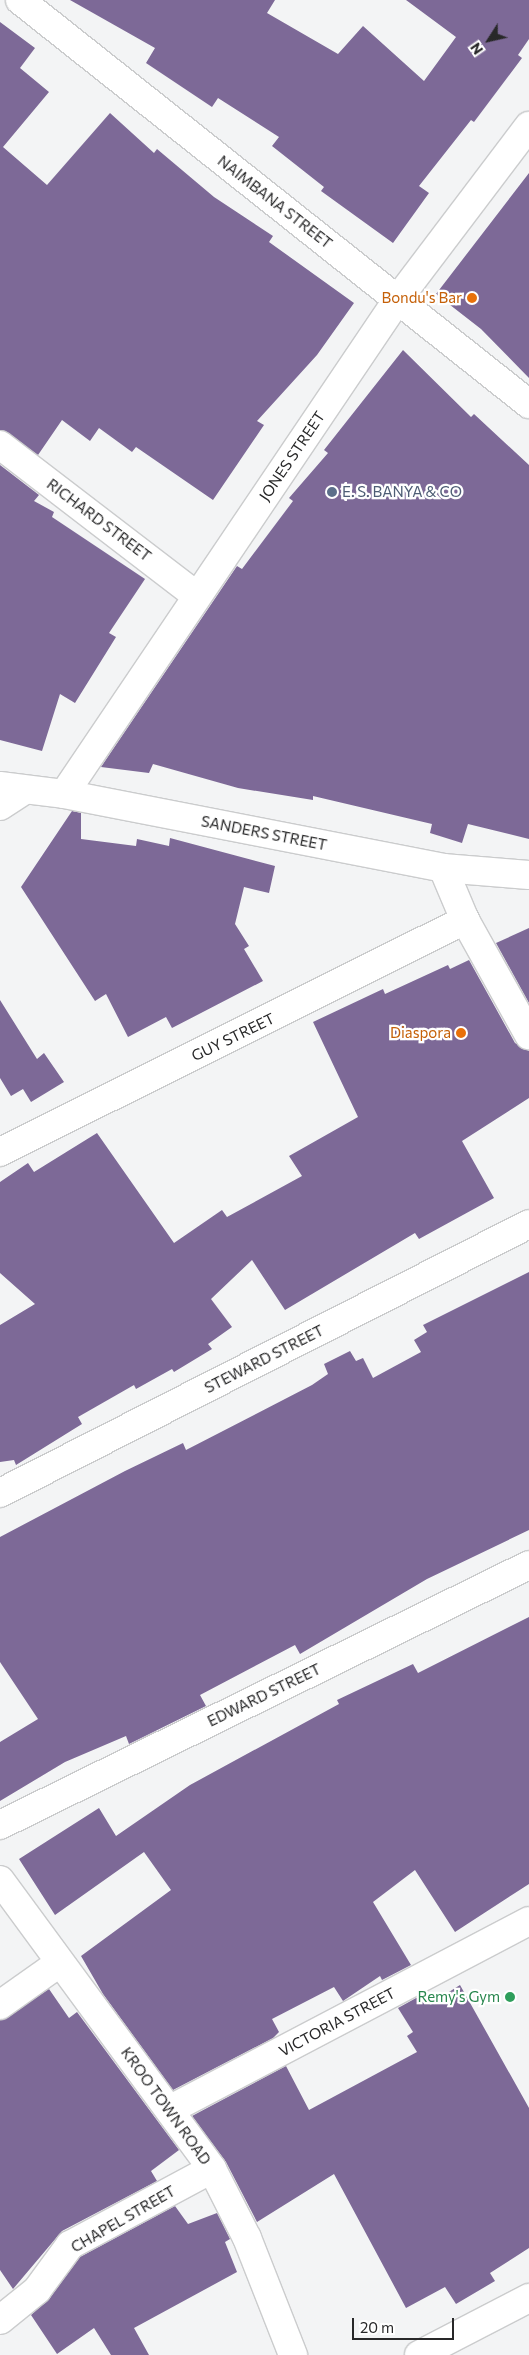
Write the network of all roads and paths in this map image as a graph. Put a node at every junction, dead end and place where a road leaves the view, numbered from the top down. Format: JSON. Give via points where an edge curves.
{"nodes":[{"id":1,"x":20,"y":0,"type":"edge"},
{"id":2,"x":529,"y":126,"type":"edge"},
{"id":3,"x":398,"y":299,"type":"junction"},
{"id":4,"x":529,"y":404,"type":"edge"},
{"id":5,"x":0,"y":445,"type":"edge"},
{"id":6,"x":197,"y":596,"type":"junction"},
{"id":7,"x":11,"y":788,"type":"edge"},
{"id":8,"x":64,"y":794,"type":"junction"},
{"id":9,"x":0,"y":806,"type":"edge"},
{"id":10,"x":443,"y":868,"type":"junction"},
{"id":11,"x":529,"y":875,"type":"edge"},
{"id":12,"x":465,"y":920,"type":"junction"},
{"id":13,"x":529,"y":1035,"type":"edge"},
{"id":14,"x":0,"y":1152,"type":"edge"},
{"id":15,"x":529,"y":1224,"type":"edge"},
{"id":16,"x":0,"y":1493,"type":"edge"},
{"id":17,"x":529,"y":1564,"type":"edge"},
{"id":18,"x":0,"y":1825,"type":"edge"},
{"id":19,"x":0,"y":1880,"type":"edge"},
{"id":20,"x":529,"y":1921,"type":"edge"},
{"id":21,"x":58,"y":1964,"type":"junction"},
{"id":22,"x":0,"y":2005,"type":"edge"},
{"id":23,"x":171,"y":2109,"type":"junction"},
{"id":24,"x":212,"y":2169,"type":"junction"},
{"id":25,"x":529,"y":2298,"type":"edge"},
{"id":26,"x":0,"y":2320,"type":"edge"},
{"id":27,"x":293,"y":2355,"type":"edge"},
{"id":28,"x":419,"y":2355,"type":"edge"}],
"edges":[{"from":1,"to":3,"type":"street","name":"NAIMBANA STREET"},
{"from":2,"to":3,"type":"street","name":"JONES STREET"},
{"from":3,"to":4,"type":"street","name":"NAIMBANA STREET"},
{"from":3,"to":6,"type":"street","name":"JONES STREET"},
{"from":5,"to":6,"type":"street","name":"RICHARD STREET"},
{"from":6,"to":8,"type":"street","name":"JONES STREET"},
{"from":7,"to":8,"type":"street","name":"SANDERS STREET"},
{"from":7,"to":9,"type":"street"},
{"from":8,"to":10,"type":"street","name":"SANDERS STREET"},
{"from":10,"to":11,"type":"street","name":"SANDERS STREET"},
{"from":10,"to":12,"type":"street"},
{"from":12,"to":13,"type":"street"},
{"from":12,"to":14,"type":"street","name":"GUY STREET"},
{"from":15,"to":16,"type":"street","name":"STEWARD STREET"},
{"from":17,"to":18,"type":"street","name":"EDWARD STREET"},
{"from":19,"to":21,"type":"street","name":"KROO TOWN ROAD"},
{"from":20,"to":23,"type":"street","name":"VICTORIA STREET"},
{"from":21,"to":22,"type":"street"},
{"from":21,"to":23,"type":"street","name":"KROO TOWN ROAD"},
{"from":23,"to":24,"type":"street","name":"KROO TOWN ROAD"},
{"from":24,"to":26,"type":"street","name":"CHAPEL STREET","via":[[70,2245],[37,2290]]},
{"from":24,"to":27,"type":"street","name":"KROO TOWN ROAD","via":[[247,2238]]},
{"from":25,"to":28,"type":"street"}]}
